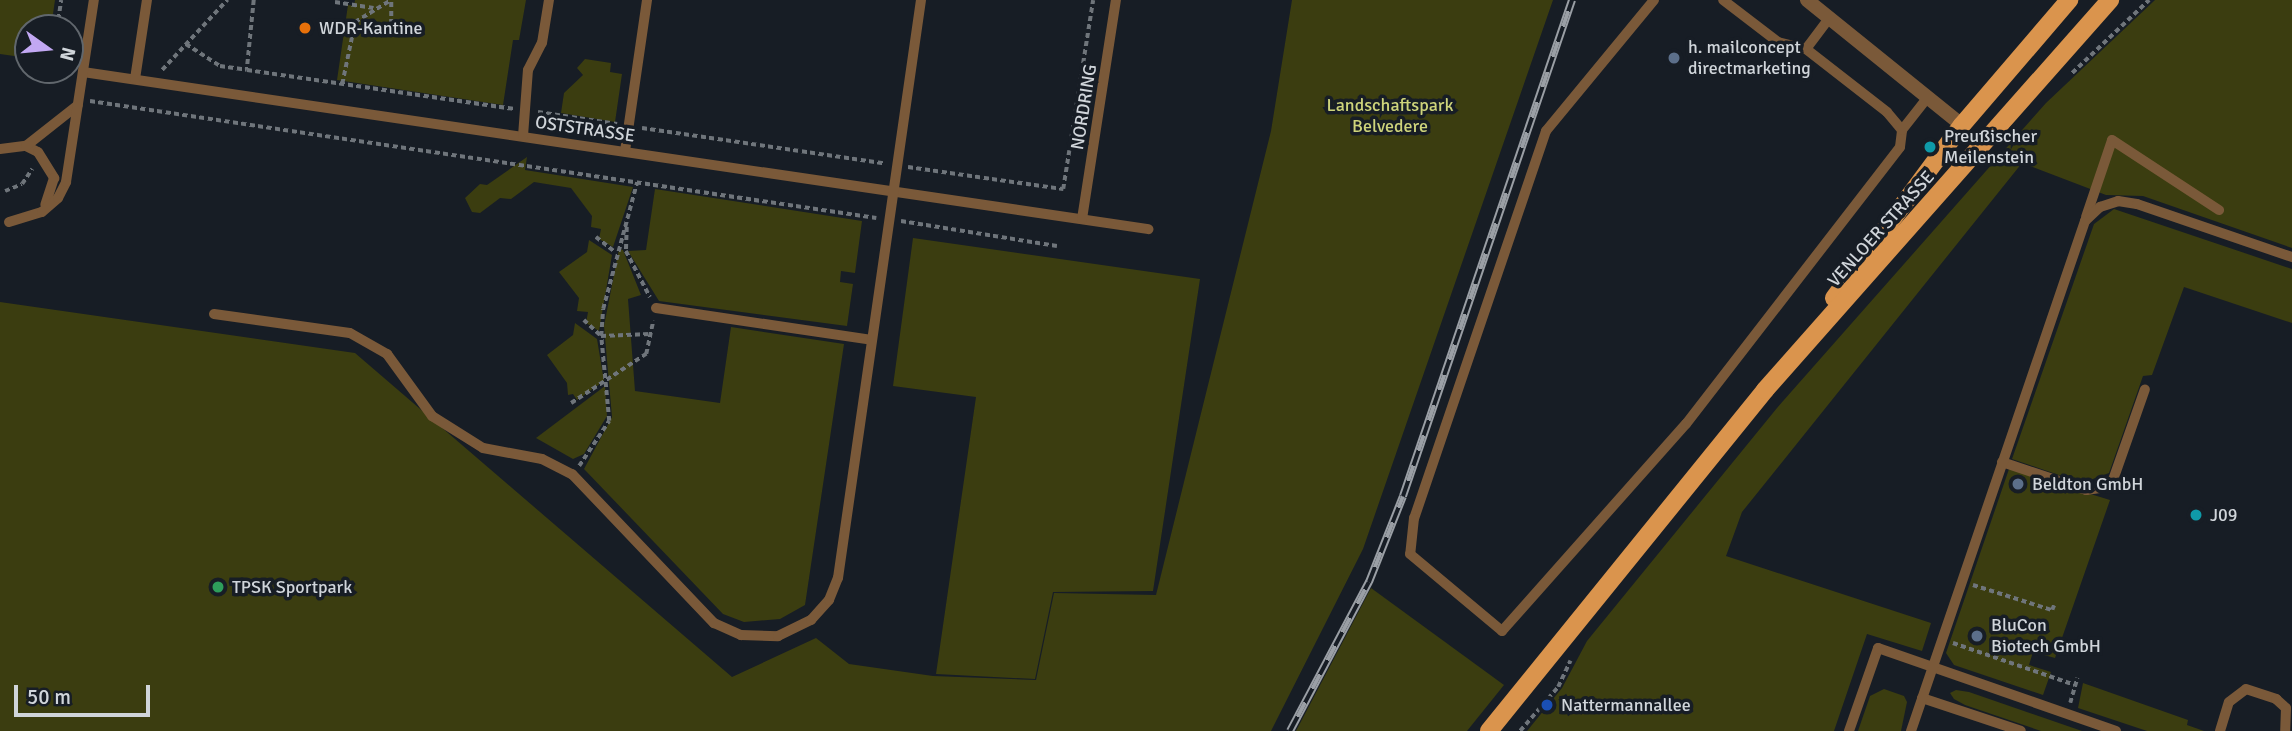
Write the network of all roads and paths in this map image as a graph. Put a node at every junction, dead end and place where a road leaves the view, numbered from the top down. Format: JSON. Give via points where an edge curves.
{"nodes":[{"id":1,"x":94,"y":0,"type":"edge"},
{"id":2,"x":146,"y":0,"type":"edge"},
{"id":3,"x":227,"y":0,"type":"edge"},
{"id":4,"x":254,"y":0,"type":"edge"},
{"id":5,"x":391,"y":0,"type":"edge"},
{"id":6,"x":549,"y":0,"type":"edge"},
{"id":7,"x":647,"y":0,"type":"edge"},
{"id":8,"x":921,"y":0,"type":"edge"},
{"id":9,"x":1093,"y":0,"type":"edge"},
{"id":10,"x":1116,"y":0,"type":"edge"},
{"id":11,"x":1654,"y":0,"type":"edge"},
{"id":12,"x":1723,"y":0,"type":"edge"},
{"id":13,"x":1807,"y":0,"type":"edge"},
{"id":14,"x":2068,"y":0,"type":"edge"},
{"id":15,"x":2109,"y":0,"type":"edge"},
{"id":16,"x":2149,"y":0,"type":"edge"},
{"id":17,"x":335,"y":2,"type":"dead end"},
{"id":18,"x":374,"y":8,"type":"junction"},
{"id":19,"x":1829,"y":18,"type":"junction"},
{"id":20,"x":391,"y":33,"type":"dead end"},
{"id":21,"x":186,"y":44,"type":"junction"},
{"id":22,"x":1806,"y":49,"type":"junction"},
{"id":23,"x":84,"y":65,"type":"edge"},
{"id":24,"x":247,"y":70,"type":"junction"},
{"id":25,"x":84,"y":72,"type":"edge"},
{"id":26,"x":2069,"y":75,"type":"dead end"},
{"id":27,"x":135,"y":79,"type":"junction"},
{"id":28,"x":151,"y":81,"type":"junction"},
{"id":29,"x":81,"y":84,"type":"edge"},
{"id":30,"x":342,"y":84,"type":"junction"},
{"id":31,"x":1928,"y":97,"type":"junction"},
{"id":32,"x":79,"y":102,"type":"junction"},
{"id":33,"x":527,"y":111,"type":"junction"},
{"id":34,"x":1962,"y":125,"type":"junction"},
{"id":35,"x":629,"y":126,"type":"junction"},
{"id":36,"x":1902,"y":130,"type":"junction"},
{"id":37,"x":523,"y":136,"type":"junction"},
{"id":38,"x":1985,"y":142,"type":"junction"},
{"id":39,"x":26,"y":146,"type":"junction"},
{"id":40,"x":0,"y":149,"type":"edge"},
{"id":41,"x":625,"y":151,"type":"junction"},
{"id":42,"x":38,"y":152,"type":"junction"},
{"id":43,"x":898,"y":165,"type":"junction"},
{"id":44,"x":637,"y":182,"type":"junction"},
{"id":45,"x":5,"y":191,"type":"dead end"},
{"id":46,"x":895,"y":191,"type":"junction"},
{"id":47,"x":2219,"y":209,"type":"dead end"},
{"id":48,"x":41,"y":212,"type":"junction"},
{"id":49,"x":1082,"y":219,"type":"junction"},
{"id":50,"x":889,"y":220,"type":"junction"},
{"id":51,"x":2085,"y":221,"type":"junction"},
{"id":52,"x":9,"y":222,"type":"dead end"},
{"id":53,"x":627,"y":225,"type":"junction"},
{"id":54,"x":1147,"y":229,"type":"dead end"},
{"id":55,"x":596,"y":237,"type":"dead end"},
{"id":56,"x":1057,"y":246,"type":"dead end"},
{"id":57,"x":615,"y":252,"type":"junction"},
{"id":58,"x":2292,"y":257,"type":"edge"},
{"id":59,"x":656,"y":308,"type":"junction"},
{"id":60,"x":214,"y":314,"type":"dead end"},
{"id":61,"x":584,"y":320,"type":"dead end"},
{"id":62,"x":650,"y":334,"type":"junction"},
{"id":63,"x":601,"y":336,"type":"junction"},
{"id":64,"x":872,"y":340,"type":"junction"},
{"id":65,"x":606,"y":381,"type":"junction"},
{"id":66,"x":2145,"y":389,"type":"dead end"},
{"id":67,"x":1765,"y":390,"type":"junction"},
{"id":68,"x":572,"y":403,"type":"dead end"},
{"id":69,"x":2002,"y":462,"type":"junction"},
{"id":70,"x":572,"y":474,"type":"junction"},
{"id":71,"x":1961,"y":581,"type":"junction"},
{"id":72,"x":2054,"y":605,"type":"dead end"},
{"id":73,"x":1941,"y":639,"type":"junction"},
{"id":74,"x":1573,"y":656,"type":"dead end"},
{"id":75,"x":1932,"y":667,"type":"junction"},
{"id":76,"x":2075,"y":685,"type":"dead end"},
{"id":77,"x":1922,"y":698,"type":"junction"},
{"id":78,"x":1489,"y":731,"type":"edge"},
{"id":79,"x":1520,"y":731,"type":"edge"},
{"id":80,"x":1849,"y":731,"type":"edge"},
{"id":81,"x":1911,"y":731,"type":"edge"},
{"id":82,"x":2021,"y":731,"type":"edge"},
{"id":83,"x":2116,"y":731,"type":"edge"},
{"id":84,"x":2220,"y":731,"type":"edge"},
{"id":85,"x":2285,"y":731,"type":"edge"}],
"edges":[{"from":1,"to":23,"type":"lane"},
{"from":2,"to":27,"type":"lane"},
{"from":3,"to":21,"type":"path"},
{"from":4,"to":24,"type":"path"},
{"from":5,"to":18,"type":"path"},
{"from":5,"to":20,"type":"path"},
{"from":6,"to":33,"type":"lane","via":[[542,43],[528,70]]},
{"from":7,"to":35,"type":"lane"},
{"from":8,"to":43,"type":"lane"},
{"from":9,"to":43,"type":"path","via":[[1063,190]]},
{"from":10,"to":49,"type":"lane","name":"NORDRING"},
{"from":11,"to":36,"type":"lane","via":[[1546,131],[1414,518],[1410,554],[1502,631],[1686,424],[1900,147]]},
{"from":12,"to":22,"type":"lane","via":[[1777,42]]},
{"from":13,"to":19,"type":"street"},
{"from":14,"to":34,"type":"main road","name":"VENLOER STRASSE"},
{"from":15,"to":38,"type":"main road","name":"VENLOER STRASSE"},
{"from":16,"to":26,"type":"path"},
{"from":17,"to":18,"type":"path"},
{"from":18,"to":30,"type":"path","via":[[355,22]]},
{"from":19,"to":22,"type":"lane"},
{"from":19,"to":31,"type":"street"},
{"from":21,"to":24,"type":"path","via":[[220,66]]},
{"from":21,"to":28,"type":"path"},
{"from":22,"to":36,"type":"lane"},
{"from":24,"to":30,"type":"path"},
{"from":25,"to":27,"type":"lane","name":"OSTSTRASSE"},
{"from":27,"to":28,"type":"lane","name":"OSTSTRASSE"},
{"from":28,"to":37,"type":"lane","name":"OSTSTRASSE"},
{"from":29,"to":32,"type":"lane"},
{"from":30,"to":33,"type":"path"},
{"from":31,"to":34,"type":"street"},
{"from":31,"to":36,"type":"lane"},
{"from":32,"to":39,"type":"lane"},
{"from":32,"to":44,"type":"path"},
{"from":32,"to":48,"type":"lane","via":[[66,182]]},
{"from":33,"to":35,"type":"path"},
{"from":33,"to":37,"type":"lane"},
{"from":34,"to":38,"type":"main road"},
{"from":34,"to":67,"type":"main road","name":"VENLOER STRASSE"},
{"from":35,"to":41,"type":"lane"},
{"from":35,"to":43,"type":"path"},
{"from":37,"to":41,"type":"lane","name":"OSTSTRASSE"},
{"from":38,"to":67,"type":"main road","name":"VENLOER STRASSE"},
{"from":39,"to":40,"type":"lane"},
{"from":39,"to":42,"type":"lane"},
{"from":41,"to":46,"type":"lane","name":"OSTSTRASSE"},
{"from":42,"to":45,"type":"path","via":[[28,177]]},
{"from":42,"to":48,"type":"lane","via":[[54,178],[53,192]]},
{"from":43,"to":46,"type":"lane"},
{"from":44,"to":50,"type":"path"},
{"from":44,"to":53,"type":"path"},
{"from":46,"to":49,"type":"lane","name":"OSTSTRASSE"},
{"from":46,"to":50,"type":"lane"},
{"from":47,"to":51,"type":"lane","via":[[2112,139]]},
{"from":48,"to":52,"type":"lane"},
{"from":49,"to":54,"type":"lane","name":"OSTSTRASSE"},
{"from":50,"to":56,"type":"path"},
{"from":50,"to":64,"type":"lane"},
{"from":51,"to":58,"type":"lane","via":[[2109,204],[2137,204]]},
{"from":51,"to":69,"type":"lane"},
{"from":53,"to":57,"type":"path"},
{"from":53,"to":59,"type":"path","via":[[626,251]]},
{"from":55,"to":57,"type":"path"},
{"from":57,"to":63,"type":"path"},
{"from":59,"to":62,"type":"path"},
{"from":59,"to":64,"type":"lane"},
{"from":60,"to":70,"type":"lane","via":[[350,333],[387,354],[432,416],[483,448],[542,459]]},
{"from":61,"to":63,"type":"path"},
{"from":62,"to":63,"type":"path"},
{"from":62,"to":65,"type":"path","via":[[646,354]]},
{"from":63,"to":65,"type":"path"},
{"from":64,"to":70,"type":"lane","via":[[838,578],[829,600],[811,620],[778,636],[741,635],[714,623]]},
{"from":65,"to":68,"type":"path"},
{"from":65,"to":70,"type":"path","via":[[609,421]]},
{"from":66,"to":69,"type":"lane","via":[[2113,480],[2100,488],[2086,490]]},
{"from":67,"to":78,"type":"main road","name":"VENLOER STRASSE"},
{"from":69,"to":71,"type":"lane"},
{"from":71,"to":72,"type":"path","via":[[2052,610]]},
{"from":71,"to":73,"type":"lane"},
{"from":73,"to":75,"type":"lane"},
{"from":73,"to":76,"type":"path"},
{"from":74,"to":79,"type":"path","via":[[1558,687]]},
{"from":75,"to":77,"type":"lane"},
{"from":75,"to":80,"type":"lane","via":[[1878,648]]},
{"from":75,"to":83,"type":"lane"},
{"from":77,"to":81,"type":"lane"},
{"from":77,"to":82,"type":"lane"},
{"from":84,"to":85,"type":"lane","via":[[2229,702],[2246,689],[2276,699],[2286,708]]}]}
